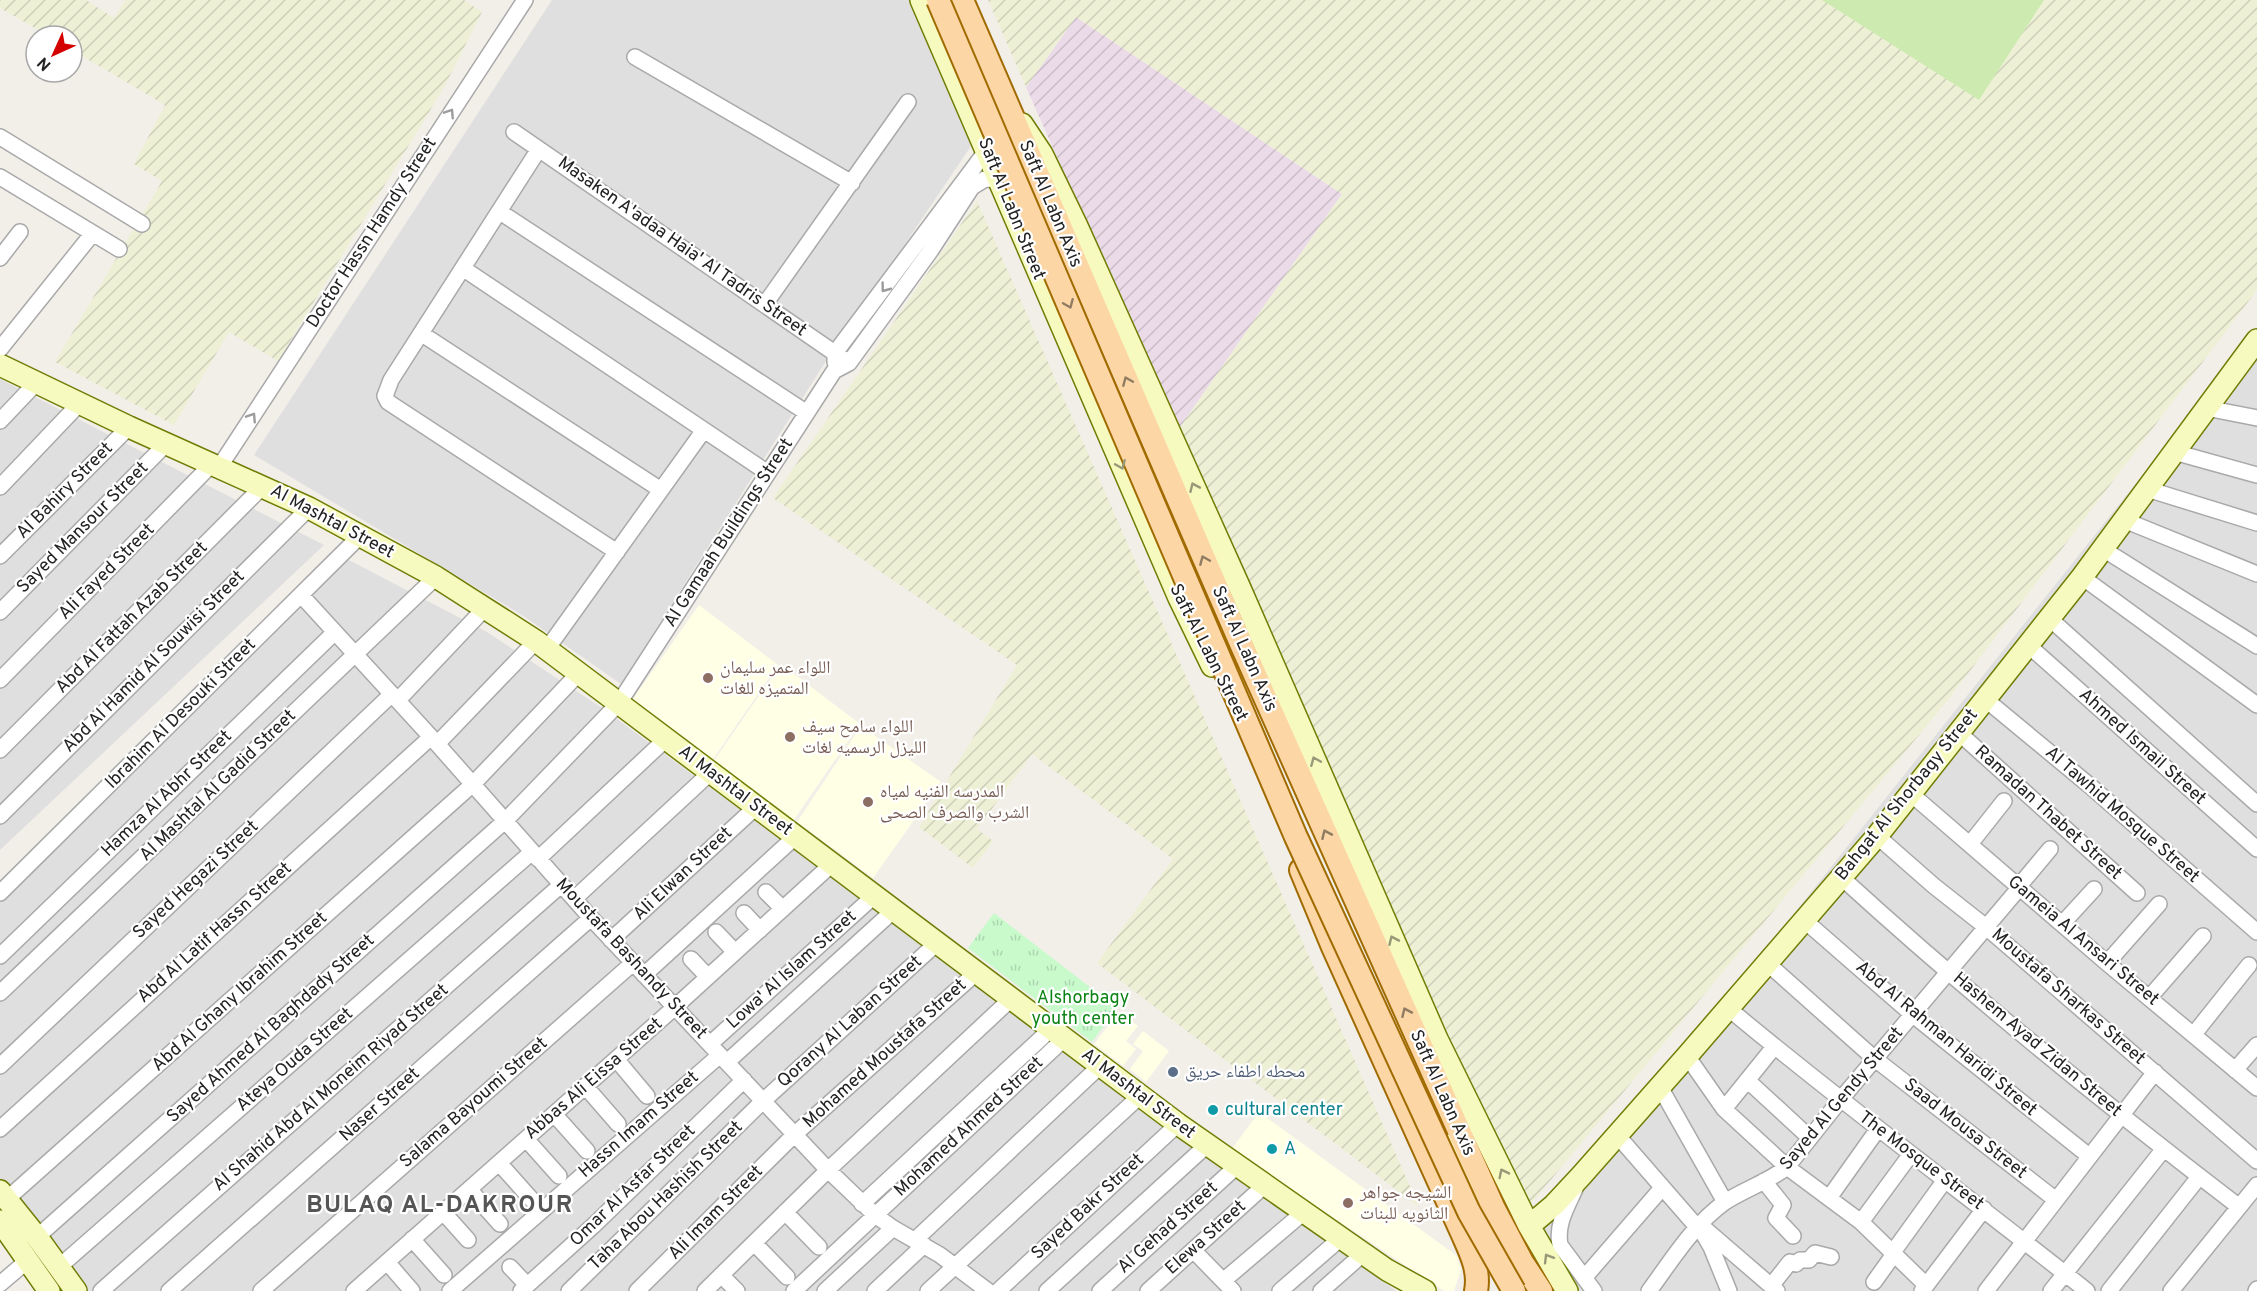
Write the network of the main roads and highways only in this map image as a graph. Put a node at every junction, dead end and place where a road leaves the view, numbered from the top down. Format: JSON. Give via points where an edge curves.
{"nodes":[{"id":1,"x":938,"y":0,"type":"edge"},
{"id":2,"x":962,"y":0,"type":"edge"},
{"id":3,"x":1296,"y":837,"type":"junction"},
{"id":4,"x":1476,"y":1291,"type":"edge"},
{"id":5,"x":1514,"y":1291,"type":"edge"},
{"id":6,"x":1541,"y":1291,"type":"edge"}],
"edges":[{"from":1,"to":3,"type":"main road","name":"Saft Al Labn Axis","one_way":true,"bridge":true},
{"from":6,"to":2,"type":"main road","name":"Saft Al Labn Axis","one_way":true,"via":[[1489,1198],[1242,646]]},
{"from":3,"to":4,"type":"main road","via":[[1306,885],[1463,1235],[1478,1279]]},
{"from":3,"to":5,"type":"main road","name":"Saft Al Labn Axis","bridge":true,"via":[[1469,1212]]}]}
